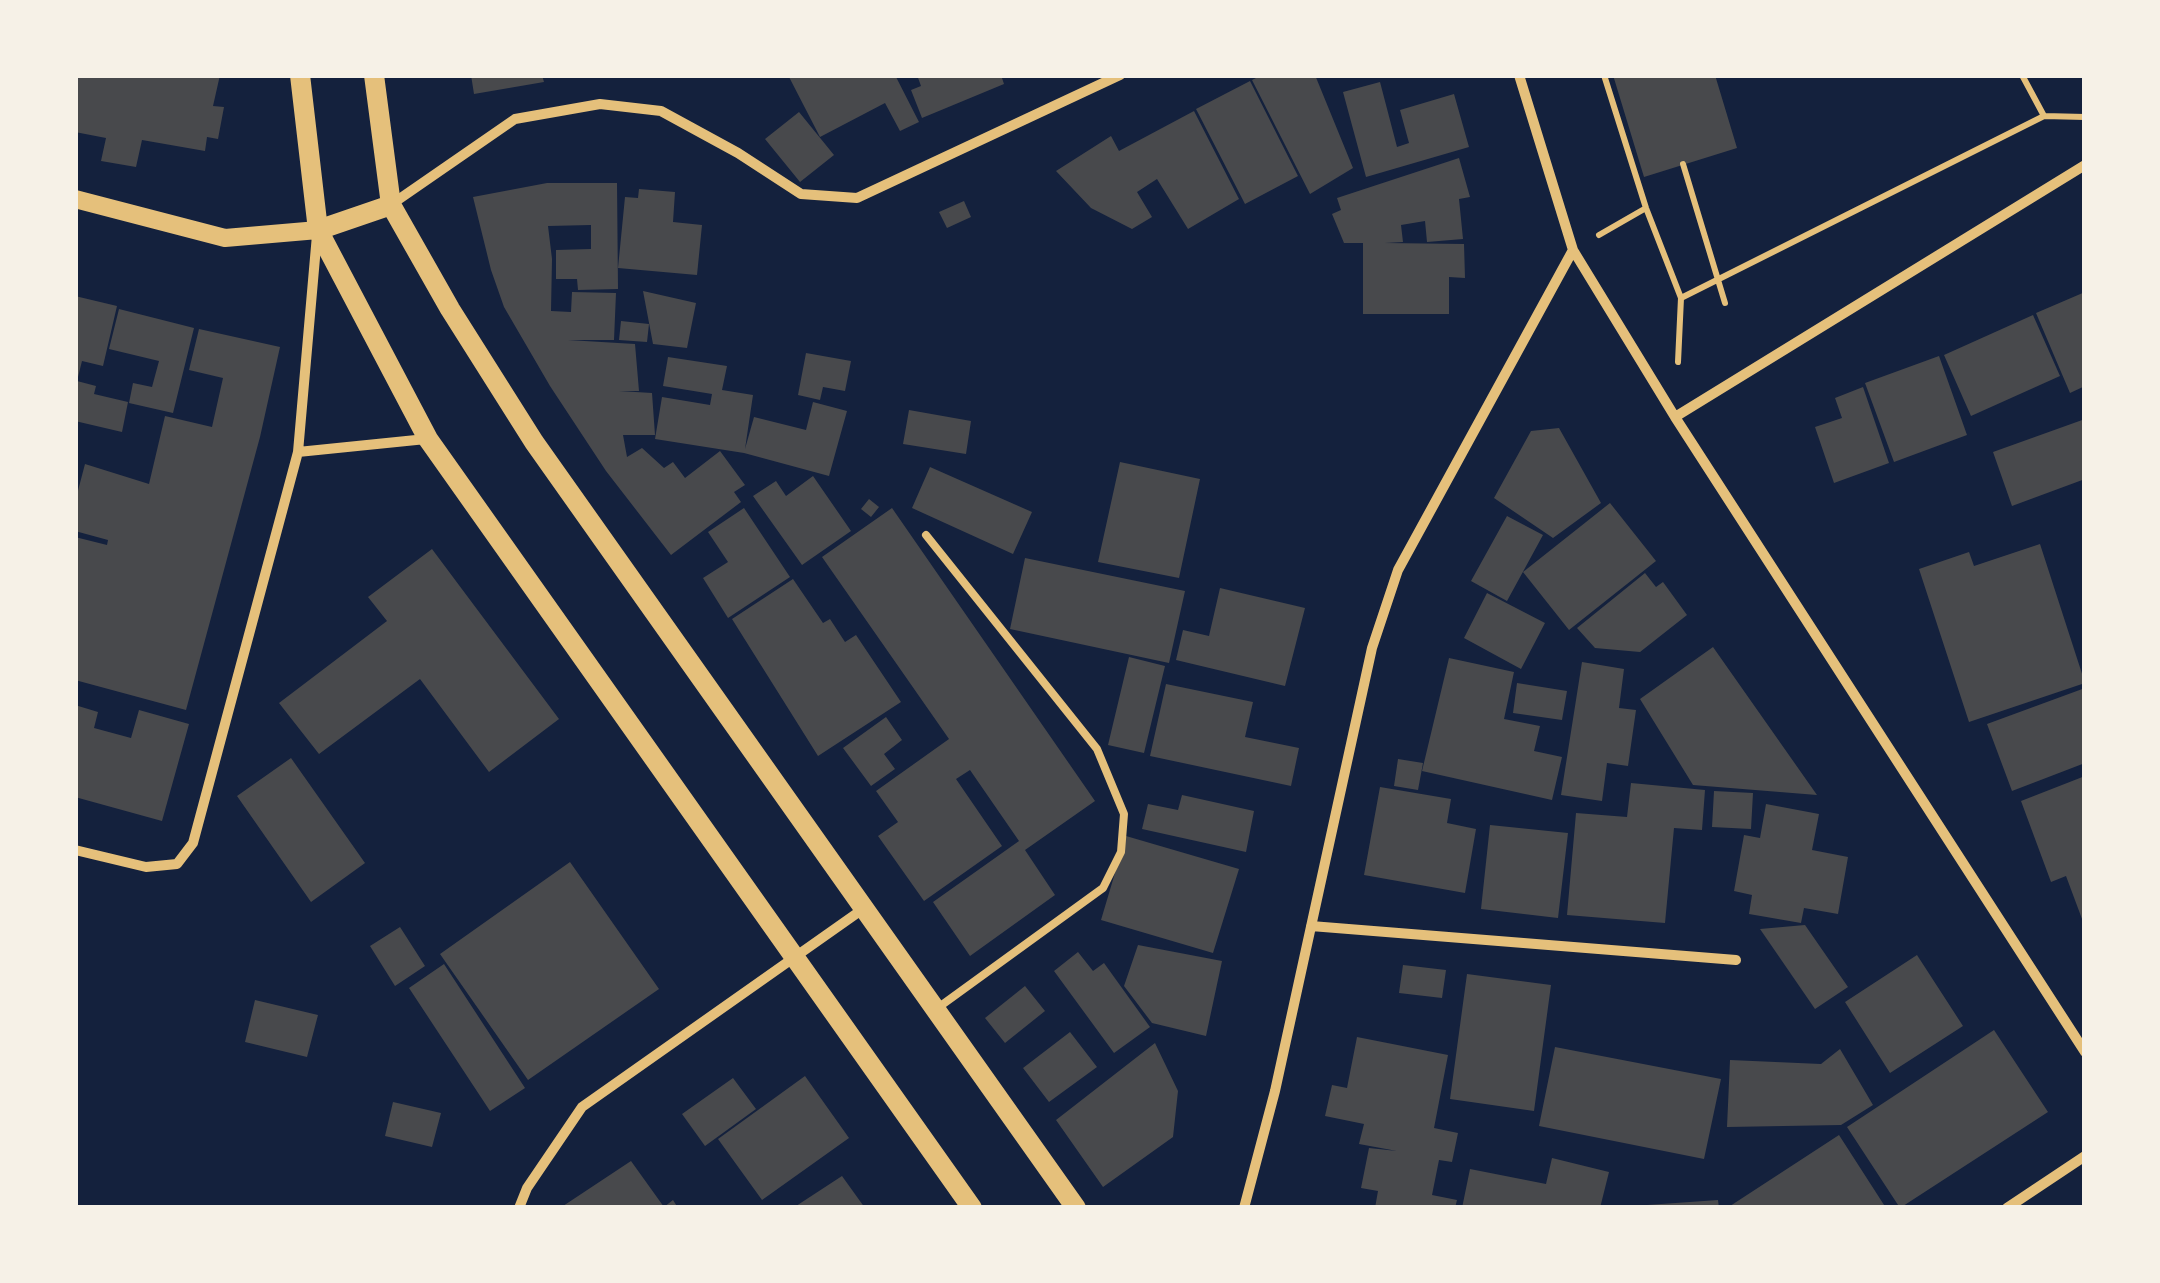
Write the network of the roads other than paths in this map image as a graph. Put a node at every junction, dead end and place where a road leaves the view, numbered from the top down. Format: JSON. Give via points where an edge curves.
{"nodes":[{"id":1,"x":300,"y":75,"type":"edge"},
{"id":2,"x":374,"y":75,"type":"edge"},
{"id":3,"x":1120,"y":75,"type":"edge"},
{"id":4,"x":1520,"y":75,"type":"edge"},
{"id":5,"x":2085,"y":165,"type":"edge"},
{"id":6,"x":75,"y":199,"type":"edge"},
{"id":7,"x":391,"y":205,"type":"junction"},
{"id":8,"x":318,"y":230,"type":"junction"},
{"id":9,"x":1573,"y":250,"type":"junction"},
{"id":10,"x":1675,"y":417,"type":"junction"},
{"id":11,"x":428,"y":439,"type":"junction"},
{"id":12,"x":298,"y":452,"type":"junction"},
{"id":13,"x":926,"y":535,"type":"dead end"},
{"id":14,"x":75,"y":850,"type":"edge"},
{"id":15,"x":864,"y":908,"type":"junction"},
{"id":16,"x":1311,"y":926,"type":"junction"},
{"id":17,"x":794,"y":958,"type":"junction"},
{"id":18,"x":1736,"y":960,"type":"dead end"},
{"id":19,"x":935,"y":1009,"type":"junction"},
{"id":20,"x":2085,"y":1052,"type":"edge"},
{"id":21,"x":2085,"y":1156,"type":"edge"},
{"id":22,"x":519,"y":1208,"type":"edge"},
{"id":23,"x":972,"y":1208,"type":"edge"},
{"id":24,"x":1076,"y":1208,"type":"edge"},
{"id":25,"x":1244,"y":1208,"type":"edge"},
{"id":26,"x":2007,"y":1208,"type":"edge"}],
"edges":[{"from":1,"to":8,"type":"main road"},
{"from":2,"to":7,"type":"main road"},
{"from":3,"to":7,"type":"street","via":[[857,198],[801,194],[662,111],[600,104],[515,120]]},
{"from":4,"to":9,"type":"street"},
{"from":5,"to":10,"type":"street"},
{"from":6,"to":8,"type":"street","via":[[225,238]]},
{"from":7,"to":8,"type":"main road"},
{"from":7,"to":15,"type":"main road","via":[[518,418]]},
{"from":8,"to":11,"type":"main road"},
{"from":8,"to":12,"type":"street"},
{"from":9,"to":10,"type":"street"},
{"from":9,"to":16,"type":"street","via":[[1398,570],[1372,648]]},
{"from":10,"to":20,"type":"street"},
{"from":11,"to":12,"type":"street"},
{"from":11,"to":17,"type":"main road"},
{"from":12,"to":14,"type":"street","via":[[193,843],[177,864],[146,867]]},
{"from":13,"to":19,"type":"lane","via":[[1097,749],[1124,814],[1121,852],[1103,888]]},
{"from":15,"to":17,"type":"street"},
{"from":15,"to":19,"type":"main road"},
{"from":16,"to":18,"type":"street"},
{"from":16,"to":25,"type":"street"},
{"from":17,"to":22,"type":"street","via":[[582,1107]]},
{"from":17,"to":23,"type":"main road"},
{"from":19,"to":24,"type":"main road"},
{"from":21,"to":26,"type":"street"}]}
